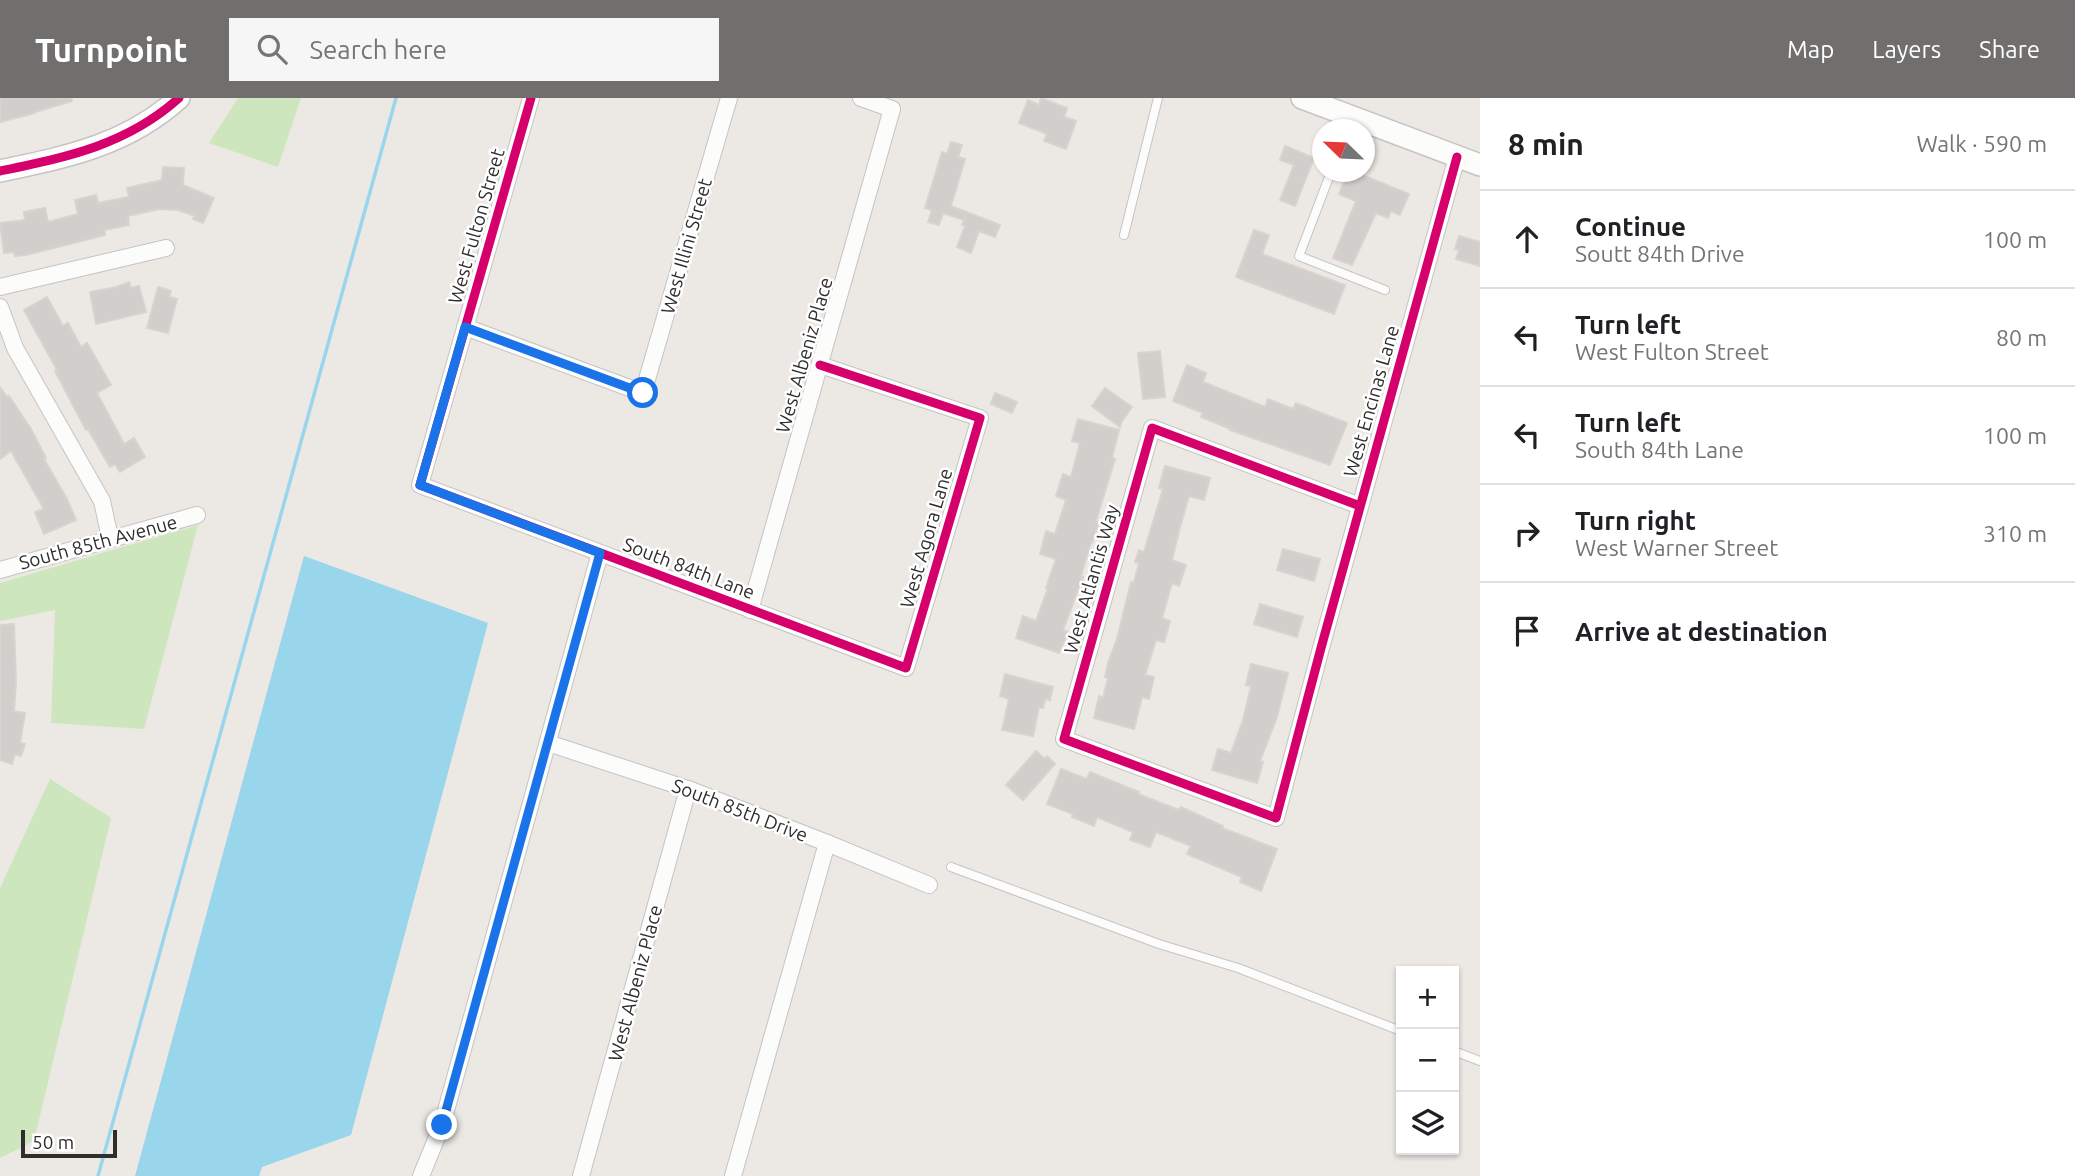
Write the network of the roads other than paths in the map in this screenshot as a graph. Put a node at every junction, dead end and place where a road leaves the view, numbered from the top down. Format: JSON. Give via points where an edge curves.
{"nodes":[{"id":1,"x":179,"y":98,"type":"edge"},
{"id":2,"x":531,"y":98,"type":"edge"},
{"id":3,"x":729,"y":98,"type":"edge"},
{"id":4,"x":861,"y":98,"type":"edge"},
{"id":5,"x":1158,"y":98,"type":"edge"},
{"id":6,"x":1302,"y":98,"type":"edge"},
{"id":7,"x":1341,"y":119,"type":"edge"},
{"id":8,"x":1375,"y":131,"type":"edge"},
{"id":9,"x":1457,"y":156,"type":"junction"},
{"id":10,"x":1480,"y":165,"type":"edge"},
{"id":11,"x":0,"y":171,"type":"edge"},
{"id":12,"x":1327,"y":182,"type":"edge"},
{"id":13,"x":1124,"y":235,"type":"dead end"},
{"id":14,"x":166,"y":248,"type":"dead end"},
{"id":15,"x":0,"y":287,"type":"edge"},
{"id":16,"x":1385,"y":290,"type":"dead end"},
{"id":17,"x":0,"y":307,"type":"edge"},
{"id":18,"x":465,"y":327,"type":"junction"},
{"id":19,"x":820,"y":365,"type":"junction"},
{"id":20,"x":420,"y":485,"type":"joint"},
{"id":21,"x":1360,"y":506,"type":"junction"},
{"id":22,"x":197,"y":515,"type":"dead end"},
{"id":23,"x":110,"y":538,"type":"junction"},
{"id":24,"x":600,"y":553,"type":"junction"},
{"id":25,"x":0,"y":570,"type":"edge"},
{"id":26,"x":750,"y":610,"type":"junction"},
{"id":27,"x":906,"y":668,"type":"joint"},
{"id":28,"x":548,"y":743,"type":"junction"},
{"id":29,"x":688,"y":789,"type":"junction"},
{"id":30,"x":1276,"y":818,"type":"joint"},
{"id":31,"x":827,"y":843,"type":"junction"},
{"id":32,"x":951,"y":867,"type":"dead end"},
{"id":33,"x":929,"y":885,"type":"dead end"},
{"id":34,"x":1396,"y":1029,"type":"edge"},
{"id":35,"x":1459,"y":1053,"type":"edge"},
{"id":36,"x":1480,"y":1061,"type":"edge"},
{"id":37,"x":421,"y":1176,"type":"edge"},
{"id":38,"x":582,"y":1176,"type":"edge"},
{"id":39,"x":733,"y":1176,"type":"edge"}],
"edges":[{"from":1,"to":11,"type":"street","via":[[112,142]]},
{"from":2,"to":18,"type":"street","name":"West Fulton Street"},
{"from":3,"to":18,"type":"street","name":"West Illini Street","via":[[643,393]]},
{"from":4,"to":19,"type":"street","name":"West Albeniz Place","via":[[892,109]]},
{"from":5,"to":13,"type":"lane"},
{"from":6,"to":7,"type":"street"},
{"from":8,"to":9,"type":"street"},
{"from":9,"to":10,"type":"street"},
{"from":9,"to":21,"type":"street","name":"West Encinas Lane"},
{"from":12,"to":16,"type":"lane","via":[[1299,256]]},
{"from":14,"to":15,"type":"street"},
{"from":17,"to":23,"type":"street","via":[[15,348],[102,501]]},
{"from":18,"to":20,"type":"street","name":"West Fulton Street"},
{"from":19,"to":26,"type":"street","name":"West Albeniz Place"},
{"from":19,"to":27,"type":"street","name":"West Agora Lane","via":[[979,418]]},
{"from":20,"to":24,"type":"street","name":"South 84th Lane"},
{"from":21,"to":30,"type":"street","name":"West Encinas Lane"},
{"from":21,"to":30,"type":"street","name":"West Atlantis Way","via":[[1152,428],[1064,739]]},
{"from":22,"to":23,"type":"street","name":"South 85th Avenue"},
{"from":23,"to":25,"type":"street","name":"South 85th Avenue"},
{"from":24,"to":26,"type":"street","name":"South 84th Lane"},
{"from":24,"to":28,"type":"street"},
{"from":26,"to":27,"type":"street","name":"South 84th Lane"},
{"from":28,"to":29,"type":"street","name":"South 85th Drive"},
{"from":28,"to":37,"type":"street","via":[[442,1125]]},
{"from":29,"to":31,"type":"street","name":"South 85th Drive"},
{"from":29,"to":38,"type":"street","name":"West Albeniz Place"},
{"from":31,"to":33,"type":"street","name":"South 85th Drive"},
{"from":31,"to":39,"type":"street"},
{"from":32,"to":34,"type":"lane"},
{"from":35,"to":36,"type":"lane"}]}
